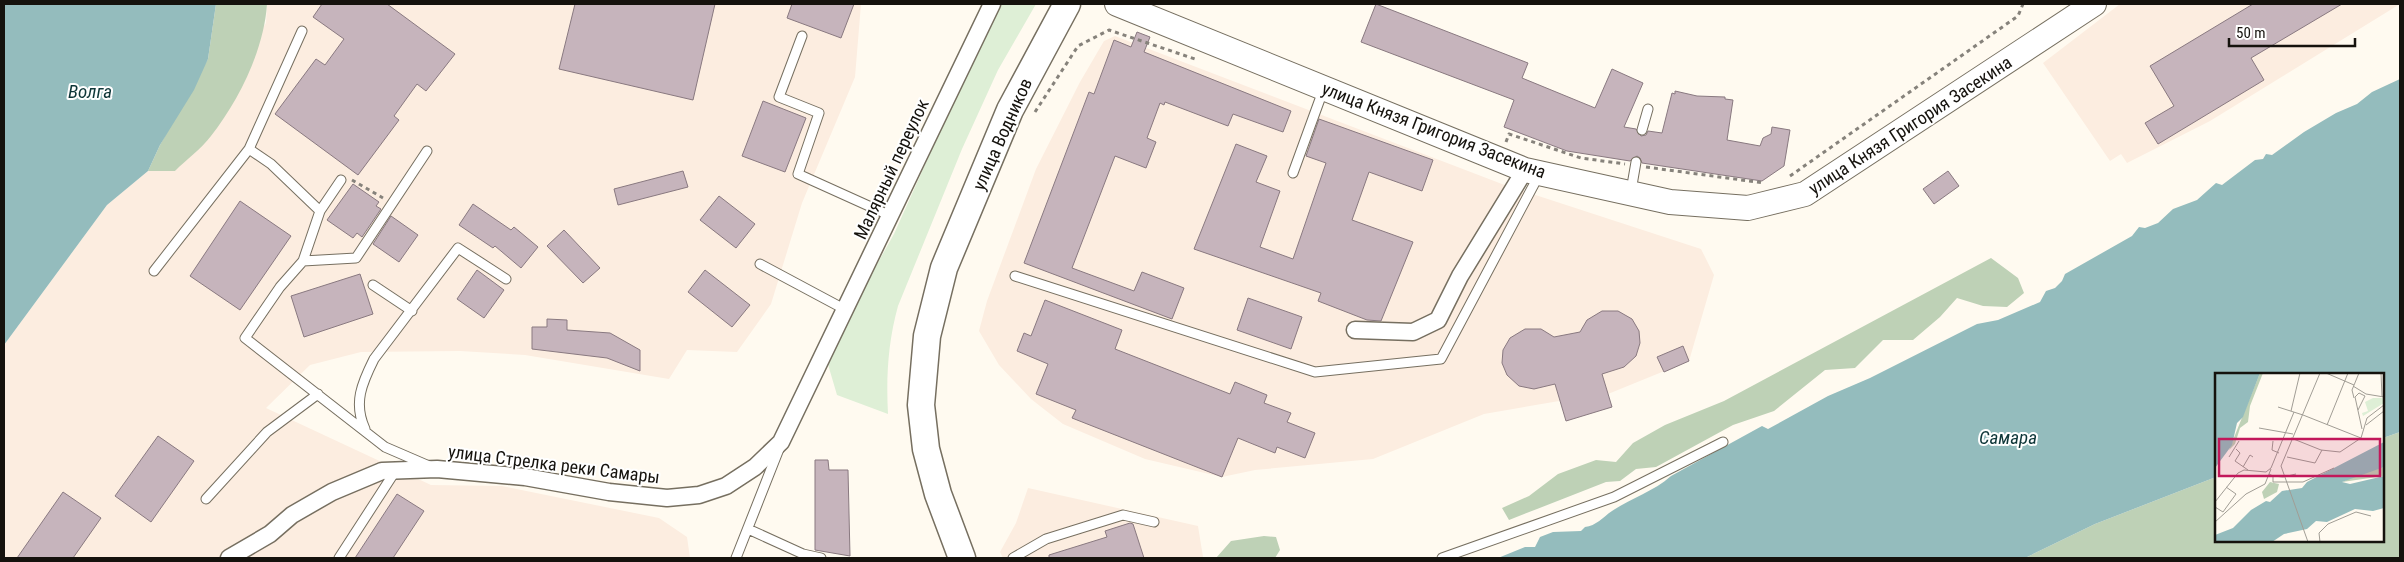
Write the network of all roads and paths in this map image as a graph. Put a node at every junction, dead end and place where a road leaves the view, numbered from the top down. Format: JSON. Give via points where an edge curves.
{"nodes":[{"id":1,"x":992,"y":4,"type":"edge"},
{"id":2,"x":1066,"y":4,"type":"edge"},
{"id":3,"x":1117,"y":4,"type":"edge"},
{"id":4,"x":2023,"y":4,"type":"edge"},
{"id":5,"x":2094,"y":4,"type":"edge"},
{"id":6,"x":1109,"y":30,"type":"dead end"},
{"id":7,"x":302,"y":31,"type":"dead end"},
{"id":8,"x":802,"y":36,"type":"dead end"},
{"id":9,"x":1324,"y":88,"type":"junction"},
{"id":10,"x":1648,"y":109,"type":"dead end"},
{"id":11,"x":1032,"y":116,"type":"dead end"},
{"id":12,"x":1642,"y":130,"type":"dead end"},
{"id":13,"x":249,"y":149,"type":"junction"},
{"id":14,"x":427,"y":152,"type":"dead end"},
{"id":15,"x":1500,"y":160,"type":"junction"},
{"id":16,"x":1635,"y":164,"type":"junction"},
{"id":17,"x":1532,"y":172,"type":"junction"},
{"id":18,"x":1293,"y":173,"type":"dead end"},
{"id":19,"x":1786,"y":179,"type":"dead end"},
{"id":20,"x":341,"y":180,"type":"joint"},
{"id":21,"x":1769,"y":183,"type":"dead end"},
{"id":22,"x":1630,"y":194,"type":"junction"},
{"id":23,"x":391,"y":204,"type":"junction"},
{"id":24,"x":320,"y":211,"type":"junction"},
{"id":25,"x":891,"y":216,"type":"junction"},
{"id":26,"x":303,"y":261,"type":"junction"},
{"id":27,"x":760,"y":264,"type":"dead end"},
{"id":28,"x":154,"y":271,"type":"dead end"},
{"id":29,"x":1015,"y":276,"type":"dead end"},
{"id":30,"x":506,"y":279,"type":"dead end"},
{"id":31,"x":373,"y":286,"type":"dead end"},
{"id":32,"x":846,"y":310,"type":"junction"},
{"id":33,"x":412,"y":311,"type":"junction"},
{"id":34,"x":1355,"y":330,"type":"dead end"},
{"id":35,"x":826,"y":352,"type":"joint"},
{"id":36,"x":318,"y":394,"type":"junction"},
{"id":37,"x":366,"y":431,"type":"junction"},
{"id":38,"x":781,"y":442,"type":"junction"},
{"id":39,"x":1724,"y":442,"type":"dead end"},
{"id":40,"x":436,"y":469,"type":"junction"},
{"id":41,"x":397,"y":470,"type":"junction"},
{"id":42,"x":206,"y":499,"type":"dead end"},
{"id":43,"x":1154,"y":522,"type":"dead end"},
{"id":44,"x":748,"y":529,"type":"junction"},
{"id":45,"x":803,"y":556,"type":"edge"},
{"id":46,"x":229,"y":558,"type":"edge"},
{"id":47,"x":339,"y":558,"type":"edge"},
{"id":48,"x":736,"y":558,"type":"edge"},
{"id":49,"x":820,"y":558,"type":"edge"},
{"id":50,"x":962,"y":558,"type":"edge"},
{"id":51,"x":1013,"y":558,"type":"edge"},
{"id":52,"x":1442,"y":558,"type":"edge"}],
"edges":[{"from":1,"to":25,"type":"street","name":"Малярный переулок"},
{"from":2,"to":50,"type":"main road","name":"улица Водников","via":[[1010,110],[944,268],[927,336],[921,405],[926,449],[938,494]]},
{"from":3,"to":9,"type":"main road","name":"улица Князя Григория Засекина"},
{"from":4,"to":19,"type":"path","via":[[2018,16]]},
{"from":5,"to":22,"type":"main road","name":"улица Князя Григория Засекина","via":[[1805,194],[1748,208],[1670,202]]},
{"from":6,"to":11,"type":"path","via":[[1078,46]]},
{"from":7,"to":13,"type":"lane"},
{"from":8,"to":25,"type":"lane","via":[[780,96],[819,113],[798,174]]},
{"from":9,"to":15,"type":"main road","name":"улица Князя Григория Засекина"},
{"from":9,"to":18,"type":"lane"},
{"from":10,"to":12,"type":"lane"},
{"from":13,"to":24,"type":"lane","via":[[271,164]]},
{"from":13,"to":28,"type":"lane"},
{"from":14,"to":23,"type":"lane"},
{"from":15,"to":16,"type":"path","via":[[1509,134],[1581,158]]},
{"from":15,"to":17,"type":"main road","name":"улица Князя Григория Засекина"},
{"from":16,"to":21,"type":"path"},
{"from":16,"to":22,"type":"lane"},
{"from":17,"to":22,"type":"main road","name":"улица Князя Григория Засекина"},
{"from":17,"to":29,"type":"lane","via":[[1441,359],[1315,372]]},
{"from":17,"to":34,"type":"street","via":[[1460,276],[1438,320],[1413,332]]},
{"from":20,"to":23,"type":"path","via":[[355,180]]},
{"from":20,"to":24,"type":"lane"},
{"from":23,"to":26,"type":"lane","via":[[356,258]]},
{"from":24,"to":26,"type":"lane"},
{"from":25,"to":32,"type":"street","name":"Малярный переулок"},
{"from":26,"to":36,"type":"lane","via":[[245,338]]},
{"from":27,"to":32,"type":"lane"},
{"from":30,"to":33,"type":"lane","via":[[458,248]]},
{"from":31,"to":33,"type":"lane"},
{"from":32,"to":35,"type":"street","name":"Малярный переулок"},
{"from":33,"to":37,"type":"lane","via":[[366,374],[358,408]]},
{"from":35,"to":38,"type":"street","name":"улица Стрелка реки Самары"},
{"from":36,"to":37,"type":"lane"},
{"from":36,"to":42,"type":"lane","via":[[267,432]]},
{"from":37,"to":40,"type":"lane","via":[[385,447]]},
{"from":38,"to":40,"type":"street","name":"улица Стрелка реки Самары","via":[[755,467],[726,486],[699,495],[667,498],[609,492],[525,477]]},
{"from":38,"to":44,"type":"lane"},
{"from":39,"to":52,"type":"lane","via":[[1614,497]]},
{"from":40,"to":41,"type":"street","name":"улица Стрелка реки Самары"},
{"from":41,"to":46,"type":"street","name":"улица Стрелка реки Самары","via":[[382,470],[332,492],[292,514],[270,534]]},
{"from":41,"to":47,"type":"lane"},
{"from":43,"to":51,"type":"lane","via":[[1123,515],[1046,539]]},
{"from":44,"to":45,"type":"lane"},
{"from":44,"to":48,"type":"lane"},
{"from":45,"to":49,"type":"lane"}]}
